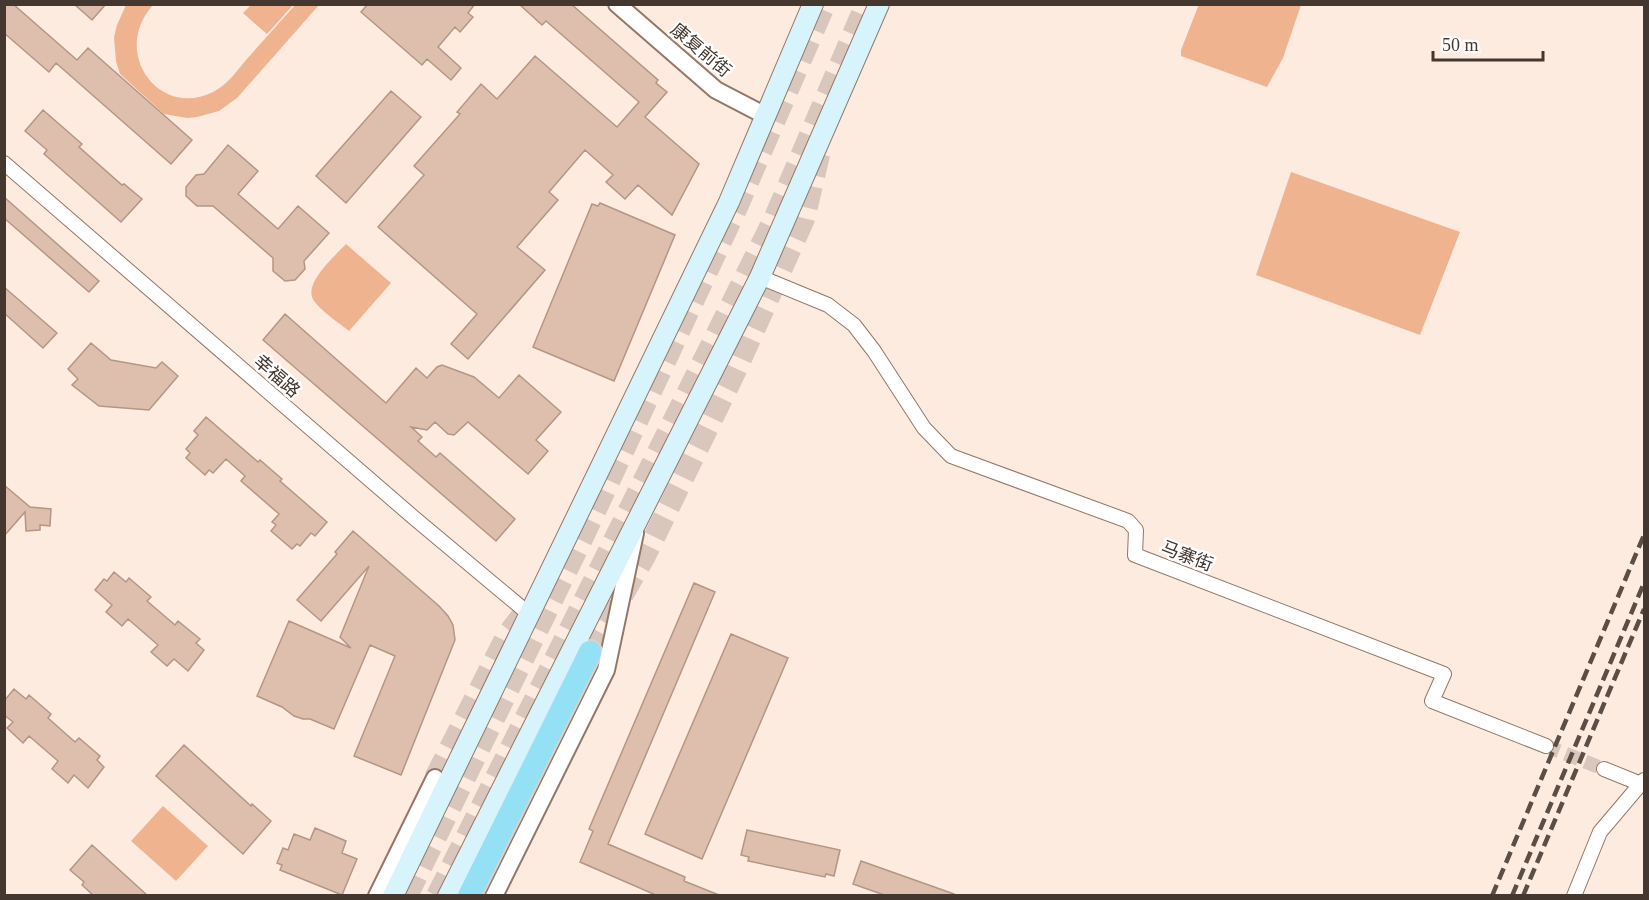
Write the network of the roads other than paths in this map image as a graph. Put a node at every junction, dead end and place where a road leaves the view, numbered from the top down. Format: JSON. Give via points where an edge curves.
{"nodes":[{"id":1,"x":617,"y":4,"type":"edge"},
{"id":2,"x":813,"y":4,"type":"edge"},
{"id":3,"x":879,"y":4,"type":"edge"},
{"id":4,"x":766,"y":116,"type":"junction"},
{"id":5,"x":4,"y":163,"type":"edge"},
{"id":6,"x":760,"y":276,"type":"junction"},
{"id":7,"x":638,"y":518,"type":"junction"},
{"id":8,"x":529,"y":614,"type":"junction"},
{"id":9,"x":590,"y":652,"type":"tunnel mouth"},
{"id":10,"x":1546,"y":746,"type":"tunnel mouth"},
{"id":11,"x":1604,"y":770,"type":"tunnel mouth"},
{"id":12,"x":435,"y":778,"type":"tunnel mouth"},
{"id":13,"x":1643,"y":782,"type":"edge"},
{"id":14,"x":377,"y":896,"type":"edge"},
{"id":15,"x":393,"y":896,"type":"edge"},
{"id":16,"x":448,"y":896,"type":"edge"},
{"id":17,"x":469,"y":896,"type":"edge"},
{"id":18,"x":494,"y":896,"type":"edge"},
{"id":19,"x":1574,"y":896,"type":"edge"}],
"edges":[{"from":1,"to":4,"type":"street","name":"康复前街","via":[[716,90]]},
{"from":2,"to":4,"type":"main road"},
{"from":3,"to":6,"type":"main road"},
{"from":4,"to":8,"type":"main road","via":[[729,202]]},
{"from":5,"to":8,"type":"street","name":"幸福路"},
{"from":6,"to":7,"type":"main road"},
{"from":6,"to":10,"type":"street","name":"马寨街","via":[[828,305],[854,325],[924,428],[951,456],[1128,521],[1136,530],[1135,555],[1444,674],[1432,701]]},
{"from":7,"to":16,"type":"main road"},
{"from":7,"to":18,"type":"street","via":[[606,670]]},
{"from":8,"to":15,"type":"main road"},
{"from":9,"to":17,"type":"highway"},
{"from":11,"to":13,"type":"street"},
{"from":12,"to":14,"type":"street"},
{"from":13,"to":19,"type":"street","via":[[1600,832]]}]}
